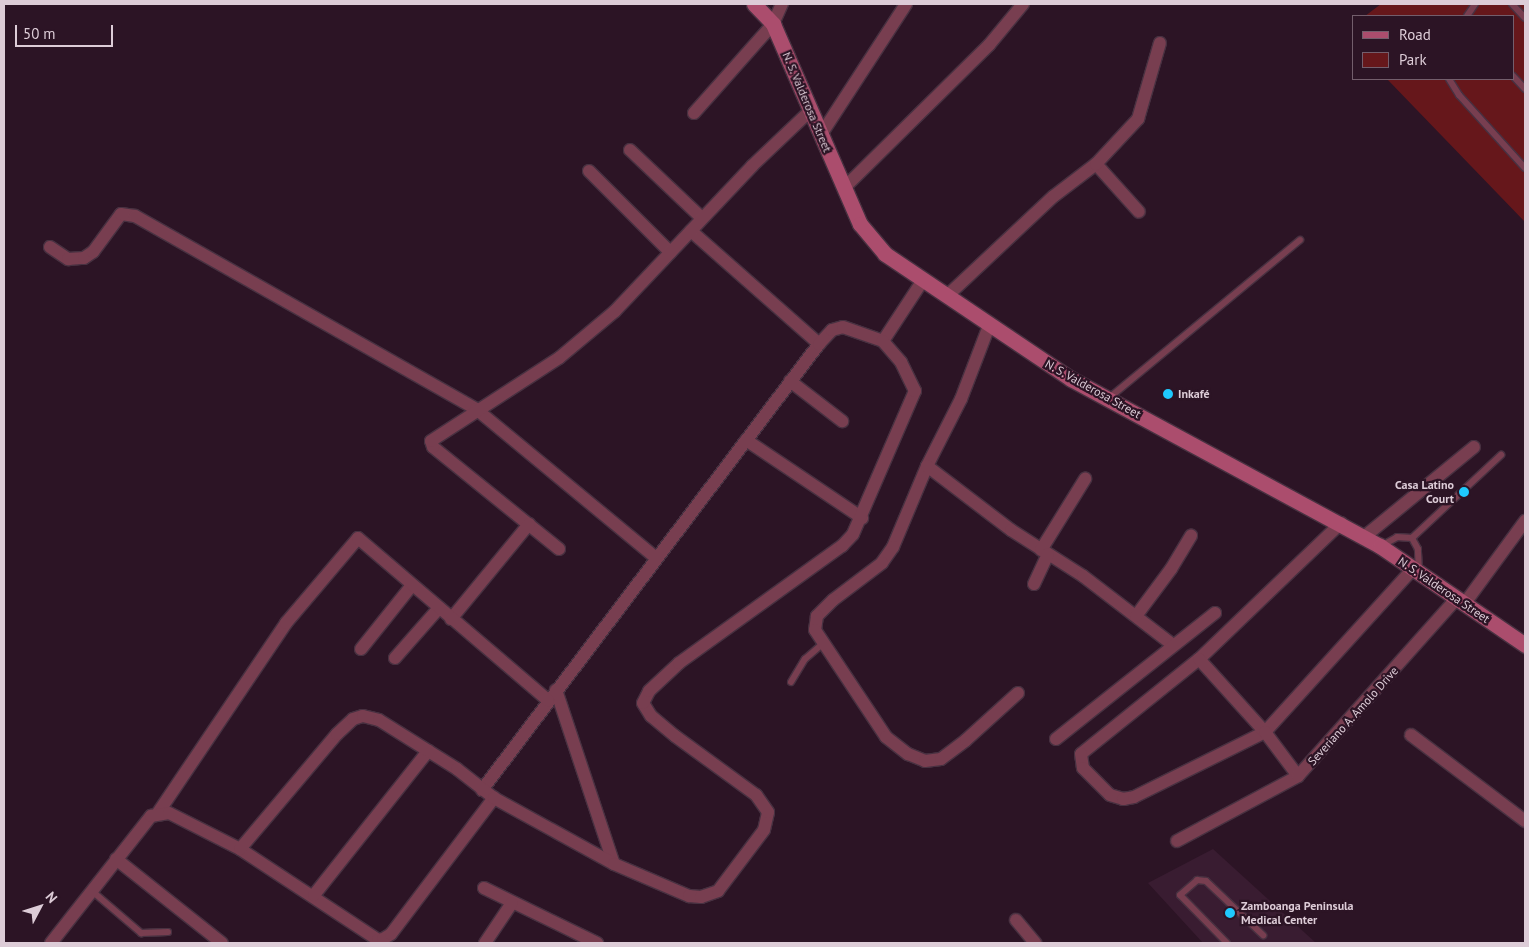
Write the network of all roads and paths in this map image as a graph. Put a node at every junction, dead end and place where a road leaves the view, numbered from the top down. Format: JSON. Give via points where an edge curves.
{"nodes":[{"id":1,"x":754,"y":4,"type":"edge"},
{"id":2,"x":782,"y":4,"type":"edge"},
{"id":3,"x":906,"y":4,"type":"edge"},
{"id":4,"x":1023,"y":4,"type":"edge"},
{"id":5,"x":1475,"y":4,"type":"edge"},
{"id":6,"x":1512,"y":4,"type":"edge"},
{"id":7,"x":1468,"y":15,"type":"edge"},
{"id":8,"x":1525,"y":18,"type":"edge"},
{"id":9,"x":773,"y":24,"type":"junction"},
{"id":10,"x":1160,"y":43,"type":"dead end"},
{"id":11,"x":1514,"y":77,"type":"edge"},
{"id":12,"x":1450,"y":80,"type":"edge"},
{"id":13,"x":1525,"y":89,"type":"edge"},
{"id":14,"x":811,"y":110,"type":"junction"},
{"id":15,"x":694,"y":113,"type":"dead end"},
{"id":16,"x":822,"y":133,"type":"junction"},
{"id":17,"x":630,"y":150,"type":"dead end"},
{"id":18,"x":1096,"y":164,"type":"junction"},
{"id":19,"x":1525,"y":168,"type":"edge"},
{"id":20,"x":589,"y":171,"type":"dead end"},
{"id":21,"x":844,"y":188,"type":"junction"},
{"id":22,"x":1139,"y":212,"type":"dead end"},
{"id":23,"x":702,"y":218,"type":"junction"},
{"id":24,"x":691,"y":231,"type":"junction"},
{"id":25,"x":1300,"y":240,"type":"dead end"},
{"id":26,"x":50,"y":247,"type":"dead end"},
{"id":27,"x":670,"y":252,"type":"junction"},
{"id":28,"x":923,"y":280,"type":"junction"},
{"id":29,"x":947,"y":296,"type":"junction"},
{"id":30,"x":989,"y":326,"type":"junction"},
{"id":31,"x":884,"y":340,"type":"junction"},
{"id":32,"x":819,"y":344,"type":"junction"},
{"id":33,"x":790,"y":381,"type":"junction"},
{"id":34,"x":1108,"y":398,"type":"junction"},
{"id":35,"x":476,"y":409,"type":"junction"},
{"id":36,"x":842,"y":422,"type":"dead end"},
{"id":37,"x":746,"y":440,"type":"junction"},
{"id":38,"x":1474,"y":447,"type":"dead end"},
{"id":39,"x":1501,"y":456,"type":"dead end"},
{"id":40,"x":927,"y":466,"type":"junction"},
{"id":41,"x":1084,"y":480,"type":"dead end"},
{"id":42,"x":862,"y":518,"type":"junction"},
{"id":43,"x":1525,"y":521,"type":"edge"},
{"id":44,"x":1341,"y":523,"type":"junction"},
{"id":45,"x":529,"y":524,"type":"junction"},
{"id":46,"x":1191,"y":536,"type":"dead end"},
{"id":47,"x":1364,"y":537,"type":"junction"},
{"id":48,"x":1412,"y":538,"type":"junction"},
{"id":49,"x":1380,"y":546,"type":"junction"},
{"id":50,"x":559,"y":548,"type":"dead end"},
{"id":51,"x":1045,"y":552,"type":"junction"},
{"id":52,"x":656,"y":558,"type":"junction"},
{"id":53,"x":1416,"y":571,"type":"junction"},
{"id":54,"x":1034,"y":584,"type":"dead end"},
{"id":55,"x":412,"y":585,"type":"junction"},
{"id":56,"x":1461,"y":600,"type":"junction"},
{"id":57,"x":438,"y":608,"type":"junction"},
{"id":58,"x":1215,"y":612,"type":"dead end"},
{"id":59,"x":1136,"y":616,"type":"junction"},
{"id":60,"x":451,"y":619,"type":"junction"},
{"id":61,"x":822,"y":644,"type":"junction"},
{"id":62,"x":1173,"y":645,"type":"junction"},
{"id":63,"x":1525,"y":645,"type":"edge"},
{"id":64,"x":361,"y":649,"type":"dead end"},
{"id":65,"x":394,"y":658,"type":"dead end"},
{"id":66,"x":1199,"y":659,"type":"junction"},
{"id":67,"x":792,"y":682,"type":"dead end"},
{"id":68,"x":1018,"y":693,"type":"dead end"},
{"id":69,"x":552,"y":695,"type":"junction"},
{"id":70,"x":1265,"y":732,"type":"junction"},
{"id":71,"x":1411,"y":735,"type":"dead end"},
{"id":72,"x":1056,"y":738,"type":"dead end"},
{"id":73,"x":428,"y":751,"type":"junction"},
{"id":74,"x":1298,"y":776,"type":"junction"},
{"id":75,"x":482,"y":790,"type":"junction"},
{"id":76,"x":494,"y":798,"type":"junction"},
{"id":77,"x":158,"y":813,"type":"junction"},
{"id":78,"x":1525,"y":820,"type":"edge"},
{"id":79,"x":1177,"y":841,"type":"dead end"},
{"id":80,"x":240,"y":849,"type":"junction"},
{"id":81,"x":116,"y":859,"type":"junction"},
{"id":82,"x":614,"y":864,"type":"junction"},
{"id":83,"x":484,"y":888,"type":"dead end"},
{"id":84,"x":92,"y":891,"type":"junction"},
{"id":85,"x":314,"y":896,"type":"junction"},
{"id":86,"x":512,"y":903,"type":"junction"},
{"id":87,"x":1016,"y":920,"type":"dead end"},
{"id":88,"x":168,"y":932,"type":"dead end"},
{"id":89,"x":1263,"y":935,"type":"dead end"},
{"id":90,"x":575,"y":939,"type":"edge"},
{"id":91,"x":51,"y":943,"type":"edge"},
{"id":92,"x":222,"y":943,"type":"edge"},
{"id":93,"x":485,"y":943,"type":"edge"},
{"id":94,"x":597,"y":943,"type":"edge"},
{"id":95,"x":1035,"y":943,"type":"edge"},
{"id":96,"x":1227,"y":943,"type":"edge"}],
"edges":[{"from":1,"to":9,"type":"main road","name":"N. S. Valderosa Street"},
{"from":2,"to":9,"type":"street"},
{"from":3,"to":16,"type":"street"},
{"from":4,"to":21,"type":"street","via":[[989,45]]},
{"from":5,"to":7,"type":"lane"},
{"from":6,"to":8,"type":"lane"},
{"from":9,"to":14,"type":"main road","name":"N. S. Valderosa Street"},
{"from":9,"to":15,"type":"street"},
{"from":10,"to":18,"type":"street","via":[[1138,119]]},
{"from":11,"to":13,"type":"lane"},
{"from":12,"to":19,"type":"lane","via":[[1459,95]]},
{"from":14,"to":16,"type":"main road","name":"N. S. Valderosa Street"},
{"from":14,"to":23,"type":"street"},
{"from":16,"to":21,"type":"main road","name":"N. S. Valderosa Street"},
{"from":17,"to":23,"type":"street"},
{"from":18,"to":22,"type":"street"},
{"from":18,"to":29,"type":"street","via":[[1054,196]]},
{"from":20,"to":27,"type":"street"},
{"from":21,"to":28,"type":"main road","name":"N. S. Valderosa Street","via":[[860,224],[885,254]]},
{"from":23,"to":24,"type":"street"},
{"from":24,"to":27,"type":"street"},
{"from":24,"to":32,"type":"street"},
{"from":25,"to":34,"type":"lane"},
{"from":26,"to":35,"type":"street","via":[[68,258],[84,258],[93,252],[121,214],[135,216]]},
{"from":27,"to":35,"type":"street","via":[[615,311],[559,358]]},
{"from":28,"to":29,"type":"main road","name":"N. S. Valderosa Street"},
{"from":28,"to":31,"type":"street"},
{"from":29,"to":30,"type":"main road","name":"N. S. Valderosa Street"},
{"from":30,"to":34,"type":"main road","name":"N. S. Valderosa Street","via":[[1071,379]]},
{"from":30,"to":40,"type":"street","via":[[961,399]]},
{"from":31,"to":32,"type":"street","via":[[843,327],[832,330]]},
{"from":31,"to":42,"type":"street","via":[[901,362],[915,391]]},
{"from":32,"to":33,"type":"street"},
{"from":33,"to":36,"type":"street"},
{"from":33,"to":37,"type":"street"},
{"from":34,"to":44,"type":"main road","name":"N. S. Valderosa Street"},
{"from":35,"to":45,"type":"street","via":[[443,430],[431,445]]},
{"from":35,"to":52,"type":"street"},
{"from":37,"to":42,"type":"street"},
{"from":37,"to":52,"type":"street"},
{"from":38,"to":47,"type":"street"},
{"from":39,"to":48,"type":"lane"},
{"from":40,"to":51,"type":"street"},
{"from":40,"to":61,"type":"street","via":[[888,557],[817,616],[815,630]]},
{"from":41,"to":51,"type":"street"},
{"from":42,"to":82,"type":"street","via":[[842,546],[679,663],[649,691],[643,703],[651,716],[675,736],[756,795],[768,812],[764,830],[729,881],[718,891],[701,897],[689,896]]},
{"from":43,"to":56,"type":"street","name":"Severiano A. Amolo Drive"},
{"from":44,"to":47,"type":"main road","name":"N. S. Valderosa Street"},
{"from":44,"to":66,"type":"street"},
{"from":45,"to":50,"type":"street"},
{"from":45,"to":60,"type":"street"},
{"from":46,"to":59,"type":"street"},
{"from":47,"to":49,"type":"main road","name":"N. S. Valderosa Street"},
{"from":48,"to":49,"type":"lane","via":[[1396,537]]},
{"from":48,"to":53,"type":"lane","via":[[1418,549]]},
{"from":49,"to":53,"type":"main road","name":"N. S. Valderosa Street"},
{"from":51,"to":54,"type":"street"},
{"from":51,"to":59,"type":"street"},
{"from":52,"to":69,"type":"street"},
{"from":53,"to":56,"type":"main road","name":"N. S. Valderosa Street"},
{"from":53,"to":70,"type":"street"},
{"from":55,"to":57,"type":"street"},
{"from":55,"to":64,"type":"street"},
{"from":55,"to":77,"type":"street","via":[[358,538],[286,623]]},
{"from":56,"to":63,"type":"main road","name":"N. S. Valderosa Street"},
{"from":56,"to":74,"type":"street","name":"Severiano A. Amolo Drive"},
{"from":57,"to":60,"type":"street"},
{"from":57,"to":65,"type":"street"},
{"from":58,"to":62,"type":"street"},
{"from":59,"to":62,"type":"street"},
{"from":60,"to":69,"type":"street"},
{"from":61,"to":67,"type":"lane","via":[[805,659]]},
{"from":61,"to":68,"type":"street","via":[[886,736],[908,754],[924,761],[941,759]]},
{"from":62,"to":72,"type":"street"},
{"from":66,"to":70,"type":"street"},
{"from":66,"to":70,"type":"street","via":[[1080,754],[1083,768],[1110,795],[1123,799],[1134,797]]},
{"from":69,"to":75,"type":"street"},
{"from":69,"to":82,"type":"street"},
{"from":70,"to":74,"type":"street"},
{"from":71,"to":78,"type":"street"},
{"from":73,"to":75,"type":"street"},
{"from":73,"to":80,"type":"street","via":[[379,720],[363,716],[353,718]]},
{"from":73,"to":85,"type":"street"},
{"from":74,"to":79,"type":"street","name":"Severiano A. Amolo Drive"},
{"from":75,"to":76,"type":"street"},
{"from":76,"to":82,"type":"street"},
{"from":76,"to":85,"type":"street","via":[[391,934],[383,939],[378,940]]},
{"from":77,"to":80,"type":"street","via":[[170,814]]},
{"from":77,"to":81,"type":"street","via":[[144,822]]},
{"from":80,"to":85,"type":"street"},
{"from":81,"to":84,"type":"street"},
{"from":81,"to":92,"type":"street"},
{"from":83,"to":86,"type":"street"},
{"from":84,"to":88,"type":"lane","via":[[141,933]]},
{"from":84,"to":91,"type":"street"},
{"from":86,"to":90,"type":"street"},
{"from":86,"to":93,"type":"street"},
{"from":87,"to":95,"type":"street"},
{"from":89,"to":96,"type":"lane","via":[[1206,881],[1197,880],[1180,895]]},
{"from":90,"to":94,"type":"street"}]}
